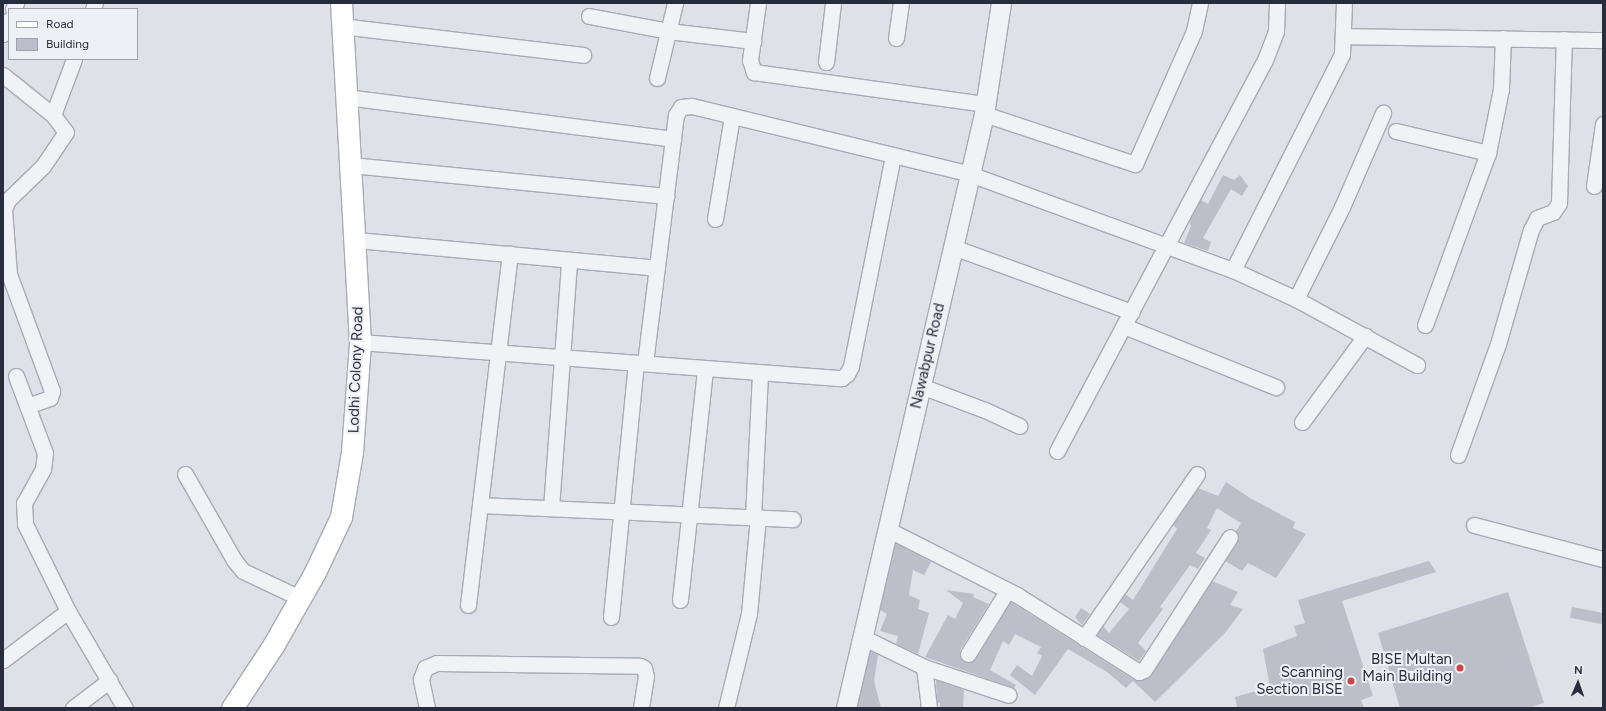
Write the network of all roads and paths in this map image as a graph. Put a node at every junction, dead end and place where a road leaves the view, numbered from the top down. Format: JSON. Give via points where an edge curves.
{"nodes":[{"id":1,"x":340,"y":3,"type":"edge"},
{"id":2,"x":674,"y":3,"type":"edge"},
{"id":3,"x":758,"y":3,"type":"edge"},
{"id":4,"x":833,"y":3,"type":"edge"},
{"id":5,"x":901,"y":3,"type":"edge"},
{"id":6,"x":1001,"y":3,"type":"edge"},
{"id":7,"x":1200,"y":3,"type":"edge"},
{"id":8,"x":1277,"y":3,"type":"edge"},
{"id":9,"x":1344,"y":3,"type":"edge"},
{"id":10,"x":589,"y":16,"type":"dead end"},
{"id":11,"x":8,"y":22,"type":"edge"},
{"id":12,"x":340,"y":26,"type":"junction"},
{"id":13,"x":668,"y":31,"type":"junction"},
{"id":14,"x":3,"y":34,"type":"edge"},
{"id":15,"x":1344,"y":36,"type":"junction"},
{"id":16,"x":896,"y":38,"type":"dead end"},
{"id":17,"x":1503,"y":38,"type":"junction"},
{"id":18,"x":1564,"y":40,"type":"junction"},
{"id":19,"x":1603,"y":40,"type":"edge"},
{"id":20,"x":753,"y":41,"type":"junction"},
{"id":21,"x":583,"y":55,"type":"dead end"},
{"id":22,"x":74,"y":60,"type":"edge"},
{"id":23,"x":826,"y":62,"type":"dead end"},
{"id":24,"x":3,"y":76,"type":"edge"},
{"id":25,"x":657,"y":78,"type":"dead end"},
{"id":26,"x":346,"y":97,"type":"junction"},
{"id":27,"x":985,"y":109,"type":"junction"},
{"id":28,"x":1383,"y":113,"type":"dead end"},
{"id":29,"x":53,"y":115,"type":"junction"},
{"id":30,"x":732,"y":116,"type":"junction"},
{"id":31,"x":1603,"y":124,"type":"edge"},
{"id":32,"x":1396,"y":131,"type":"dead end"},
{"id":33,"x":673,"y":139,"type":"junction"},
{"id":34,"x":1488,"y":153,"type":"junction"},
{"id":35,"x":893,"y":156,"type":"junction"},
{"id":36,"x":350,"y":165,"type":"junction"},
{"id":37,"x":970,"y":174,"type":"junction"},
{"id":38,"x":1594,"y":186,"type":"dead end"},
{"id":39,"x":666,"y":196,"type":"junction"},
{"id":40,"x":715,"y":219,"type":"dead end"},
{"id":41,"x":356,"y":240,"type":"junction"},
{"id":42,"x":1168,"y":246,"type":"junction"},
{"id":43,"x":953,"y":247,"type":"junction"},
{"id":44,"x":510,"y":254,"type":"junction"},
{"id":45,"x":570,"y":260,"type":"junction"},
{"id":46,"x":657,"y":268,"type":"junction"},
{"id":47,"x":1232,"y":270,"type":"junction"},
{"id":48,"x":1296,"y":299,"type":"junction"},
{"id":49,"x":1132,"y":312,"type":"junction"},
{"id":50,"x":1425,"y":325,"type":"dead end"},
{"id":51,"x":1124,"y":326,"type":"junction"},
{"id":52,"x":1365,"y":336,"type":"junction"},
{"id":53,"x":360,"y":342,"type":"junction"},
{"id":54,"x":498,"y":352,"type":"junction"},
{"id":55,"x":562,"y":357,"type":"junction"},
{"id":56,"x":641,"y":363,"type":"junction"},
{"id":57,"x":1417,"y":365,"type":"dead end"},
{"id":58,"x":705,"y":368,"type":"junction"},
{"id":59,"x":760,"y":372,"type":"junction"},
{"id":60,"x":16,"y":376,"type":"dead end"},
{"id":61,"x":920,"y":386,"type":"junction"},
{"id":62,"x":1276,"y":386,"type":"dead end"},
{"id":63,"x":28,"y":406,"type":"junction"},
{"id":64,"x":1302,"y":422,"type":"dead end"},
{"id":65,"x":1019,"y":426,"type":"dead end"},
{"id":66,"x":1057,"y":452,"type":"dead end"},
{"id":67,"x":1458,"y":455,"type":"dead end"},
{"id":68,"x":185,"y":474,"type":"dead end"},
{"id":69,"x":1197,"y":474,"type":"dead end"},
{"id":70,"x":480,"y":505,"type":"junction"},
{"id":71,"x":550,"y":508,"type":"junction"},
{"id":72,"x":621,"y":511,"type":"junction"},
{"id":73,"x":689,"y":514,"type":"junction"},
{"id":74,"x":756,"y":517,"type":"junction"},
{"id":75,"x":793,"y":519,"type":"dead end"},
{"id":76,"x":1474,"y":525,"type":"dead end"},
{"id":77,"x":887,"y":529,"type":"junction"},
{"id":78,"x":1230,"y":537,"type":"dead end"},
{"id":79,"x":1602,"y":555,"type":"edge"},
{"id":80,"x":1007,"y":591,"type":"junction"},
{"id":81,"x":300,"y":598,"type":"junction"},
{"id":82,"x":680,"y":600,"type":"dead end"},
{"id":83,"x":468,"y":605,"type":"dead end"},
{"id":84,"x":68,"y":611,"type":"junction"},
{"id":85,"x":611,"y":617,"type":"dead end"},
{"id":86,"x":862,"y":637,"type":"junction"},
{"id":87,"x":1084,"y":638,"type":"junction"},
{"id":88,"x":968,"y":654,"type":"dead end"},
{"id":89,"x":3,"y":660,"type":"edge"},
{"id":90,"x":924,"y":667,"type":"junction"},
{"id":91,"x":110,"y":680,"type":"junction"},
{"id":92,"x":1009,"y":695,"type":"dead end"},
{"id":93,"x":73,"y":708,"type":"edge"},
{"id":94,"x":125,"y":708,"type":"edge"},
{"id":95,"x":232,"y":708,"type":"edge"},
{"id":96,"x":427,"y":708,"type":"edge"},
{"id":97,"x":641,"y":708,"type":"edge"},
{"id":98,"x":726,"y":708,"type":"edge"},
{"id":99,"x":846,"y":708,"type":"edge"},
{"id":100,"x":928,"y":708,"type":"edge"}],
"edges":[{"from":1,"to":12,"type":"main road","name":"Lodhi Colony Road"},
{"from":2,"to":13,"type":"street"},
{"from":3,"to":20,"type":"street"},
{"from":4,"to":23,"type":"street"},
{"from":5,"to":16,"type":"street"},
{"from":6,"to":27,"type":"street","name":"Nawabpur Road"},
{"from":7,"to":27,"type":"street","via":[[1194,31],[1135,164]]},
{"from":8,"to":42,"type":"street","via":[[1272,45]]},
{"from":9,"to":15,"type":"street"},
{"from":10,"to":13,"type":"street"},
{"from":11,"to":14,"type":"street"},
{"from":12,"to":21,"type":"street"},
{"from":12,"to":26,"type":"main road","name":"Lodhi Colony Road"},
{"from":13,"to":20,"type":"street"},
{"from":13,"to":25,"type":"street"},
{"from":15,"to":17,"type":"street"},
{"from":15,"to":47,"type":"street","via":[[1342,54]]},
{"from":17,"to":18,"type":"street"},
{"from":17,"to":34,"type":"street","via":[[1501,89]]},
{"from":18,"to":19,"type":"street"},
{"from":18,"to":67,"type":"street","via":[[1560,203],[1553,212],[1537,218],[1531,230],[1498,344]]},
{"from":20,"to":27,"type":"street","via":[[750,60],[754,72]]},
{"from":22,"to":29,"type":"street"},
{"from":24,"to":29,"type":"street"},
{"from":26,"to":33,"type":"street"},
{"from":26,"to":36,"type":"main road","name":"Lodhi Colony Road"},
{"from":27,"to":37,"type":"street","name":"Nawabpur Road"},
{"from":28,"to":48,"type":"street","via":[[1342,206]]},
{"from":29,"to":63,"type":"street","via":[[66,132],[44,166],[8,200],[4,209],[9,274],[52,391],[50,398]]},
{"from":30,"to":33,"type":"street","via":[[692,106],[681,107],[676,115]]},
{"from":30,"to":35,"type":"street"},
{"from":30,"to":40,"type":"street"},
{"from":31,"to":38,"type":"street"},
{"from":32,"to":34,"type":"street"},
{"from":33,"to":39,"type":"street"},
{"from":34,"to":50,"type":"street"},
{"from":35,"to":37,"type":"street"},
{"from":35,"to":59,"type":"street","via":[[847,374],[842,378]]},
{"from":36,"to":39,"type":"street"},
{"from":36,"to":41,"type":"main road","name":"Lodhi Colony Road"},
{"from":37,"to":42,"type":"street"},
{"from":37,"to":43,"type":"street","name":"Nawabpur Road"},
{"from":39,"to":46,"type":"street"},
{"from":41,"to":44,"type":"street"},
{"from":41,"to":53,"type":"main road","name":"Lodhi Colony Road"},
{"from":42,"to":47,"type":"street"},
{"from":42,"to":49,"type":"street"},
{"from":43,"to":49,"type":"street"},
{"from":43,"to":61,"type":"street","name":"Nawabpur Road"},
{"from":44,"to":45,"type":"street"},
{"from":44,"to":54,"type":"street"},
{"from":45,"to":46,"type":"street"},
{"from":45,"to":55,"type":"street"},
{"from":46,"to":56,"type":"street"},
{"from":47,"to":48,"type":"street"},
{"from":48,"to":52,"type":"street"},
{"from":49,"to":51,"type":"street"},
{"from":51,"to":62,"type":"street"},
{"from":51,"to":66,"type":"street"},
{"from":52,"to":57,"type":"street"},
{"from":52,"to":64,"type":"street"},
{"from":53,"to":54,"type":"street"},
{"from":53,"to":81,"type":"main road","name":"Lodhi Colony Road","via":[[352,452],[341,517]]},
{"from":54,"to":55,"type":"street"},
{"from":54,"to":70,"type":"street"},
{"from":55,"to":56,"type":"street"},
{"from":55,"to":71,"type":"street"},
{"from":56,"to":58,"type":"street"},
{"from":56,"to":72,"type":"street"},
{"from":58,"to":59,"type":"street"},
{"from":58,"to":73,"type":"street"},
{"from":59,"to":74,"type":"street"},
{"from":60,"to":63,"type":"street"},
{"from":61,"to":65,"type":"street","via":[[985,410]]},
{"from":61,"to":77,"type":"street","name":"Nawabpur Road"},
{"from":63,"to":84,"type":"street","via":[[45,453],[43,470],[24,503],[25,524]]},
{"from":68,"to":81,"type":"street","via":[[234,560],[243,571]]},
{"from":69,"to":87,"type":"street"},
{"from":70,"to":71,"type":"street"},
{"from":70,"to":83,"type":"street"},
{"from":71,"to":72,"type":"street"},
{"from":72,"to":73,"type":"street"},
{"from":72,"to":85,"type":"street"},
{"from":73,"to":74,"type":"street"},
{"from":73,"to":82,"type":"street"},
{"from":74,"to":75,"type":"street"},
{"from":74,"to":98,"type":"street","via":[[749,614]]},
{"from":76,"to":79,"type":"street"},
{"from":77,"to":80,"type":"street"},
{"from":77,"to":86,"type":"street","name":"Nawabpur Road"},
{"from":78,"to":87,"type":"street","via":[[1144,670],[1135,671]]},
{"from":80,"to":87,"type":"street"},
{"from":80,"to":88,"type":"street"},
{"from":81,"to":95,"type":"main road","name":"Lodhi Colony Road"},
{"from":84,"to":89,"type":"street"},
{"from":84,"to":91,"type":"street"},
{"from":86,"to":90,"type":"street"},
{"from":86,"to":99,"type":"street","name":"Nawabpur Road"},
{"from":90,"to":92,"type":"street"},
{"from":90,"to":100,"type":"street"},
{"from":91,"to":93,"type":"street"},
{"from":91,"to":94,"type":"street"},
{"from":96,"to":97,"type":"street","via":[[421,679],[425,668],[437,663],[640,666],[644,668],[646,676]]}]}
